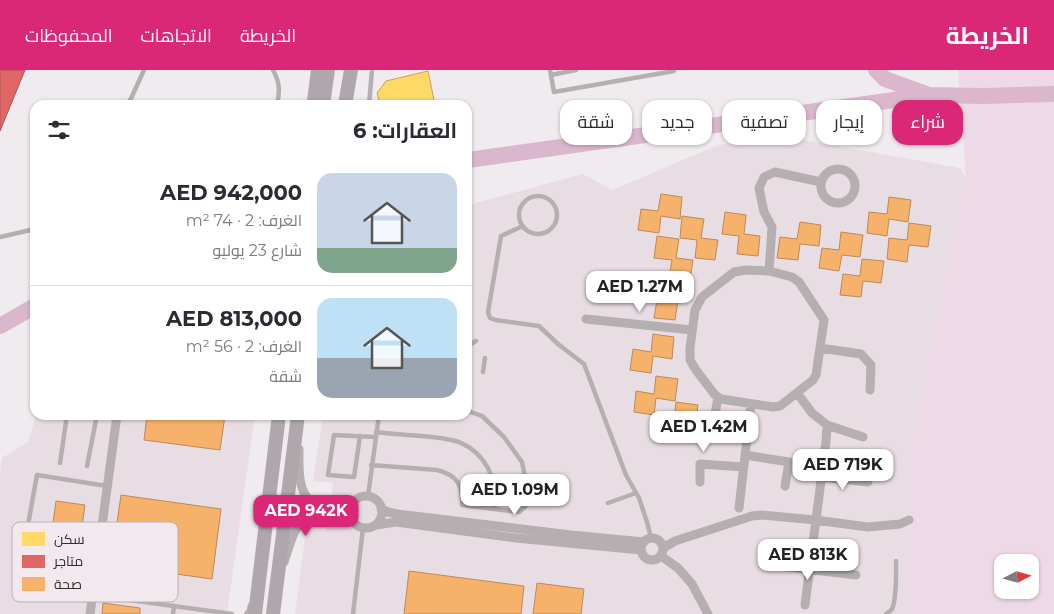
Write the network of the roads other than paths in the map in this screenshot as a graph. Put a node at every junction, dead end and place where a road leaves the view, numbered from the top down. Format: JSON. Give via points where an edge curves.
{"nodes":[{"id":1,"x":144,"y":70,"type":"edge"},
{"id":2,"x":273,"y":70,"type":"edge"},
{"id":3,"x":318,"y":70,"type":"edge"},
{"id":4,"x":328,"y":70,"type":"edge"},
{"id":5,"x":344,"y":70,"type":"edge"},
{"id":6,"x":351,"y":70,"type":"edge"},
{"id":7,"x":372,"y":70,"type":"edge"},
{"id":8,"x":576,"y":70,"type":"edge"},
{"id":9,"x":676,"y":70,"type":"edge"},
{"id":10,"x":550,"y":73,"type":"edge"},
{"id":11,"x":130,"y":100,"type":"edge"},
{"id":12,"x":278,"y":100,"type":"edge"},
{"id":13,"x":314,"y":100,"type":"edge"},
{"id":14,"x":324,"y":100,"type":"edge"},
{"id":15,"x":341,"y":100,"type":"edge"},
{"id":16,"x":346,"y":100,"type":"edge"},
{"id":17,"x":369,"y":100,"type":"edge"},
{"id":18,"x":822,"y":182,"type":"dead end"},
{"id":19,"x":523,"y":226,"type":"junction"},
{"id":20,"x":30,"y":230,"type":"edge"},
{"id":21,"x":0,"y":237,"type":"edge"},
{"id":22,"x":769,"y":271,"type":"junction"},
{"id":23,"x":586,"y":319,"type":"dead end"},
{"id":24,"x":692,"y":330,"type":"junction"},
{"id":25,"x":476,"y":341,"type":"dead end"},
{"id":26,"x":472,"y":343,"type":"edge"},
{"id":27,"x":820,"y":348,"type":"junction"},
{"id":28,"x":485,"y":358,"type":"dead end"},
{"id":29,"x":483,"y":372,"type":"dead end"},
{"id":30,"x":870,"y":390,"type":"dead end"},
{"id":31,"x":797,"y":393,"type":"junction"},
{"id":32,"x":718,"y":397,"type":"junction"},
{"id":33,"x":751,"y":404,"type":"junction"},
{"id":34,"x":472,"y":412,"type":"edge"},
{"id":35,"x":66,"y":420,"type":"edge"},
{"id":36,"x":96,"y":420,"type":"edge"},
{"id":37,"x":116,"y":420,"type":"edge"},
{"id":38,"x":278,"y":420,"type":"edge"},
{"id":39,"x":298,"y":420,"type":"edge"},
{"id":40,"x":298,"y":420,"type":"edge"},
{"id":41,"x":378,"y":420,"type":"edge"},
{"id":42,"x":827,"y":425,"type":"junction"},
{"id":43,"x":689,"y":430,"type":"dead end"},
{"id":44,"x":376,"y":435,"type":"junction"},
{"id":45,"x":360,"y":436,"type":"junction"},
{"id":46,"x":863,"y":437,"type":"dead end"},
{"id":47,"x":745,"y":455,"type":"junction"},
{"id":48,"x":60,"y":463,"type":"dead end"},
{"id":49,"x":371,"y":465,"type":"junction"},
{"id":50,"x":87,"y":466,"type":"dead end"},
{"id":51,"x":744,"y":467,"type":"junction"},
{"id":52,"x":821,"y":476,"type":"junction"},
{"id":53,"x":700,"y":482,"type":"dead end"},
{"id":54,"x":868,"y":482,"type":"dead end"},
{"id":55,"x":107,"y":486,"type":"junction"},
{"id":56,"x":785,"y":486,"type":"dead end"},
{"id":57,"x":636,"y":493,"type":"junction"},
{"id":58,"x":368,"y":496,"type":"junction"},
{"id":59,"x":353,"y":502,"type":"junction"},
{"id":60,"x":608,"y":503,"type":"dead end"},
{"id":61,"x":382,"y":508,"type":"junction"},
{"id":62,"x":739,"y":508,"type":"dead end"},
{"id":63,"x":494,"y":509,"type":"junction"},
{"id":64,"x":351,"y":519,"type":"junction"},
{"id":65,"x":816,"y":520,"type":"junction"},
{"id":66,"x":909,"y":520,"type":"dead end"},
{"id":67,"x":29,"y":522,"type":"edge"},
{"id":68,"x":102,"y":522,"type":"edge"},
{"id":69,"x":376,"y":525,"type":"junction"},
{"id":70,"x":363,"y":528,"type":"junction"},
{"id":71,"x":645,"y":544,"type":"junction"},
{"id":72,"x":263,"y":548,"type":"junction"},
{"id":73,"x":662,"y":552,"type":"junction"},
{"id":74,"x":896,"y":561,"type":"dead end"},
{"id":75,"x":764,"y":564,"type":"dead end"},
{"id":76,"x":809,"y":569,"type":"junction"},
{"id":77,"x":856,"y":575,"type":"dead end"},
{"id":78,"x":278,"y":576,"type":"junction"},
{"id":79,"x":133,"y":602,"type":"edge"},
{"id":80,"x":805,"y":605,"type":"dead end"},
{"id":81,"x":174,"y":606,"type":"junction"},
{"id":82,"x":172,"y":614,"type":"edge"},
{"id":83,"x":232,"y":614,"type":"edge"},
{"id":84,"x":246,"y":614,"type":"edge"},
{"id":85,"x":255,"y":614,"type":"edge"},
{"id":86,"x":273,"y":614,"type":"edge"},
{"id":87,"x":354,"y":614,"type":"edge"},
{"id":88,"x":708,"y":614,"type":"edge"},
{"id":89,"x":886,"y":614,"type":"edge"}],
"edges":[{"from":1,"to":11,"type":"lane"},
{"from":2,"to":12,"type":"lane","via":[[278,78]]},
{"from":3,"to":13,"type":"main road"},
{"from":4,"to":14,"type":"main road"},
{"from":5,"to":15,"type":"main road"},
{"from":6,"to":16,"type":"main road"},
{"from":7,"to":17,"type":"lane"},
{"from":8,"to":10,"type":"lane"},
{"from":9,"to":10,"type":"lane","via":[[554,92]]},
{"from":18,"to":22,"type":"street","via":[[775,172],[764,177],[760,188],[764,212],[772,227]]},
{"from":19,"to":19,"type":"lane","via":[[532,233],[549,231],[554,227],[557,215],[553,204],[543,196],[530,198],[521,207]]},
{"from":19,"to":57,"type":"lane","via":[[501,236],[488,312],[490,318],[539,326],[584,364],[623,468]]},
{"from":20,"to":21,"type":"lane"},
{"from":22,"to":24,"type":"street","via":[[734,272],[702,298],[695,310]]},
{"from":22,"to":27,"type":"street","via":[[799,282],[822,315],[824,325]]},
{"from":23,"to":24,"type":"street"},
{"from":24,"to":32,"type":"street","via":[[690,360]]},
{"from":25,"to":26,"type":"lane"},
{"from":27,"to":30,"type":"street","via":[[861,354],[871,365]]},
{"from":27,"to":31,"type":"street","via":[[816,375]]},
{"from":28,"to":29,"type":"lane"},
{"from":31,"to":33,"type":"street","via":[[780,406]]},
{"from":31,"to":42,"type":"street"},
{"from":32,"to":33,"type":"street"},
{"from":32,"to":43,"type":"street","via":[[712,432]]},
{"from":33,"to":47,"type":"street"},
{"from":34,"to":63,"type":"lane","via":[[482,416],[504,437],[522,462],[528,499],[525,507],[519,512]]},
{"from":35,"to":48,"type":"lane"},
{"from":36,"to":50,"type":"lane"},
{"from":37,"to":55,"type":"street"},
{"from":38,"to":72,"type":"main road"},
{"from":39,"to":59,"type":"street","via":[[300,483],[306,496],[312,501],[327,503]]},
{"from":40,"to":78,"type":"main road"},
{"from":41,"to":44,"type":"lane"},
{"from":42,"to":46,"type":"street"},
{"from":42,"to":52,"type":"street"},
{"from":44,"to":45,"type":"lane"},
{"from":44,"to":49,"type":"lane"},
{"from":44,"to":63,"type":"lane","via":[[451,439],[469,447],[483,460],[492,477]]},
{"from":45,"to":45,"type":"lane","via":[[334,435],[328,475],[354,477]]},
{"from":47,"to":51,"type":"street"},
{"from":47,"to":56,"type":"street","via":[[789,462]]},
{"from":49,"to":58,"type":"lane"},
{"from":49,"to":63,"type":"lane","via":[[447,473],[459,484],[462,505]]},
{"from":51,"to":53,"type":"street","via":[[700,464]]},
{"from":51,"to":62,"type":"street"},
{"from":52,"to":54,"type":"street"},
{"from":52,"to":65,"type":"street"},
{"from":55,"to":67,"type":"lane","via":[[37,475]]},
{"from":55,"to":68,"type":"street"},
{"from":57,"to":60,"type":"lane"},
{"from":57,"to":71,"type":"lane","via":[[648,522]]},
{"from":58,"to":59,"type":"street"},
{"from":58,"to":61,"type":"street","via":[[377,500]]},
{"from":59,"to":64,"type":"street","via":[[349,510]]},
{"from":61,"to":69,"type":"street"},
{"from":61,"to":71,"type":"street","via":[[397,514]]},
{"from":64,"to":70,"type":"street"},
{"from":64,"to":78,"type":"street","via":[[326,514],[310,515],[301,520]]},
{"from":65,"to":66,"type":"street","via":[[868,527]]},
{"from":65,"to":73,"type":"street","via":[[752,516],[675,541]]},
{"from":65,"to":76,"type":"street"},
{"from":69,"to":70,"type":"street"},
{"from":69,"to":71,"type":"street","via":[[396,522],[516,538]]},
{"from":70,"to":87,"type":"lane"},
{"from":71,"to":73,"type":"street","via":[[654,538],[660,542]]},
{"from":71,"to":73,"type":"street","via":[[644,556],[650,560]]},
{"from":72,"to":84,"type":"lane"},
{"from":72,"to":85,"type":"main road"},
{"from":73,"to":88,"type":"street","via":[[692,584]]},
{"from":74,"to":89,"type":"lane","via":[[892,610]]},
{"from":75,"to":76,"type":"street"},
{"from":76,"to":77,"type":"street"},
{"from":76,"to":80,"type":"street"},
{"from":78,"to":86,"type":"main road"},
{"from":79,"to":81,"type":"lane"},
{"from":81,"to":82,"type":"lane"},
{"from":81,"to":83,"type":"lane"}]}
